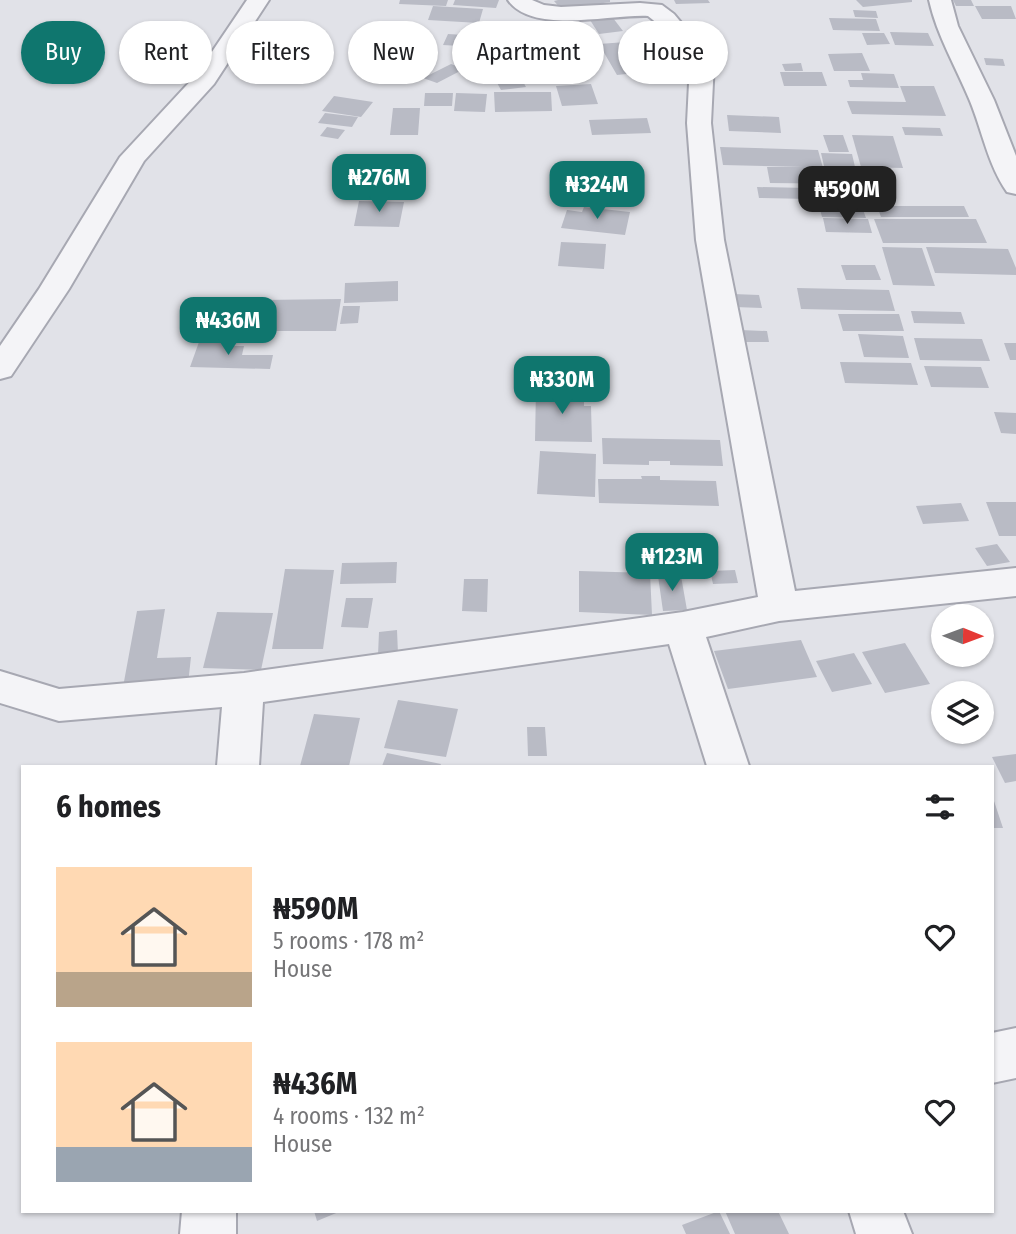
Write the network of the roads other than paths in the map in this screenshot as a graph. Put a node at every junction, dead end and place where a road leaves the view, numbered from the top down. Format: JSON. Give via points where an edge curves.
{"nodes":[{"id":1,"x":258,"y":0,"type":"edge"},
{"id":2,"x":519,"y":0,"type":"edge"},
{"id":3,"x":940,"y":0,"type":"edge"},
{"id":4,"x":666,"y":10,"type":"edge"},
{"id":5,"x":1016,"y":186,"type":"edge"},
{"id":6,"x":0,"y":369,"type":"edge"},
{"id":7,"x":1016,"y":582,"type":"edge"},
{"id":8,"x":779,"y":607,"type":"junction"},
{"id":9,"x":683,"y":627,"type":"junction"},
{"id":10,"x":0,"y":687,"type":"edge"},
{"id":11,"x":244,"y":689,"type":"junction"},
{"id":12,"x":238,"y":765,"type":"edge"},
{"id":13,"x":728,"y":765,"type":"edge"},
{"id":14,"x":1016,"y":1053,"type":"edge"},
{"id":15,"x":994,"y":1058,"type":"edge"},
{"id":16,"x":209,"y":1213,"type":"edge"},
{"id":17,"x":877,"y":1213,"type":"edge"},
{"id":18,"x":208,"y":1234,"type":"edge"},
{"id":19,"x":884,"y":1234,"type":"edge"}],
"edges":[{"from":1,"to":6,"type":"street","via":[[206,79],[133,158]]},
{"from":2,"to":4,"type":"street","via":[[543,13]]},
{"from":3,"to":5,"type":"street"},
{"from":4,"to":8,"type":"street","via":[[702,62],[699,123],[710,240]]},
{"from":7,"to":8,"type":"street"},
{"from":8,"to":9,"type":"street"},
{"from":9,"to":11,"type":"street"},
{"from":9,"to":13,"type":"street"},
{"from":10,"to":11,"type":"street","via":[[59,705]]},
{"from":11,"to":12,"type":"street"},
{"from":14,"to":15,"type":"street"},
{"from":16,"to":18,"type":"street"},
{"from":17,"to":19,"type":"street"}]}
